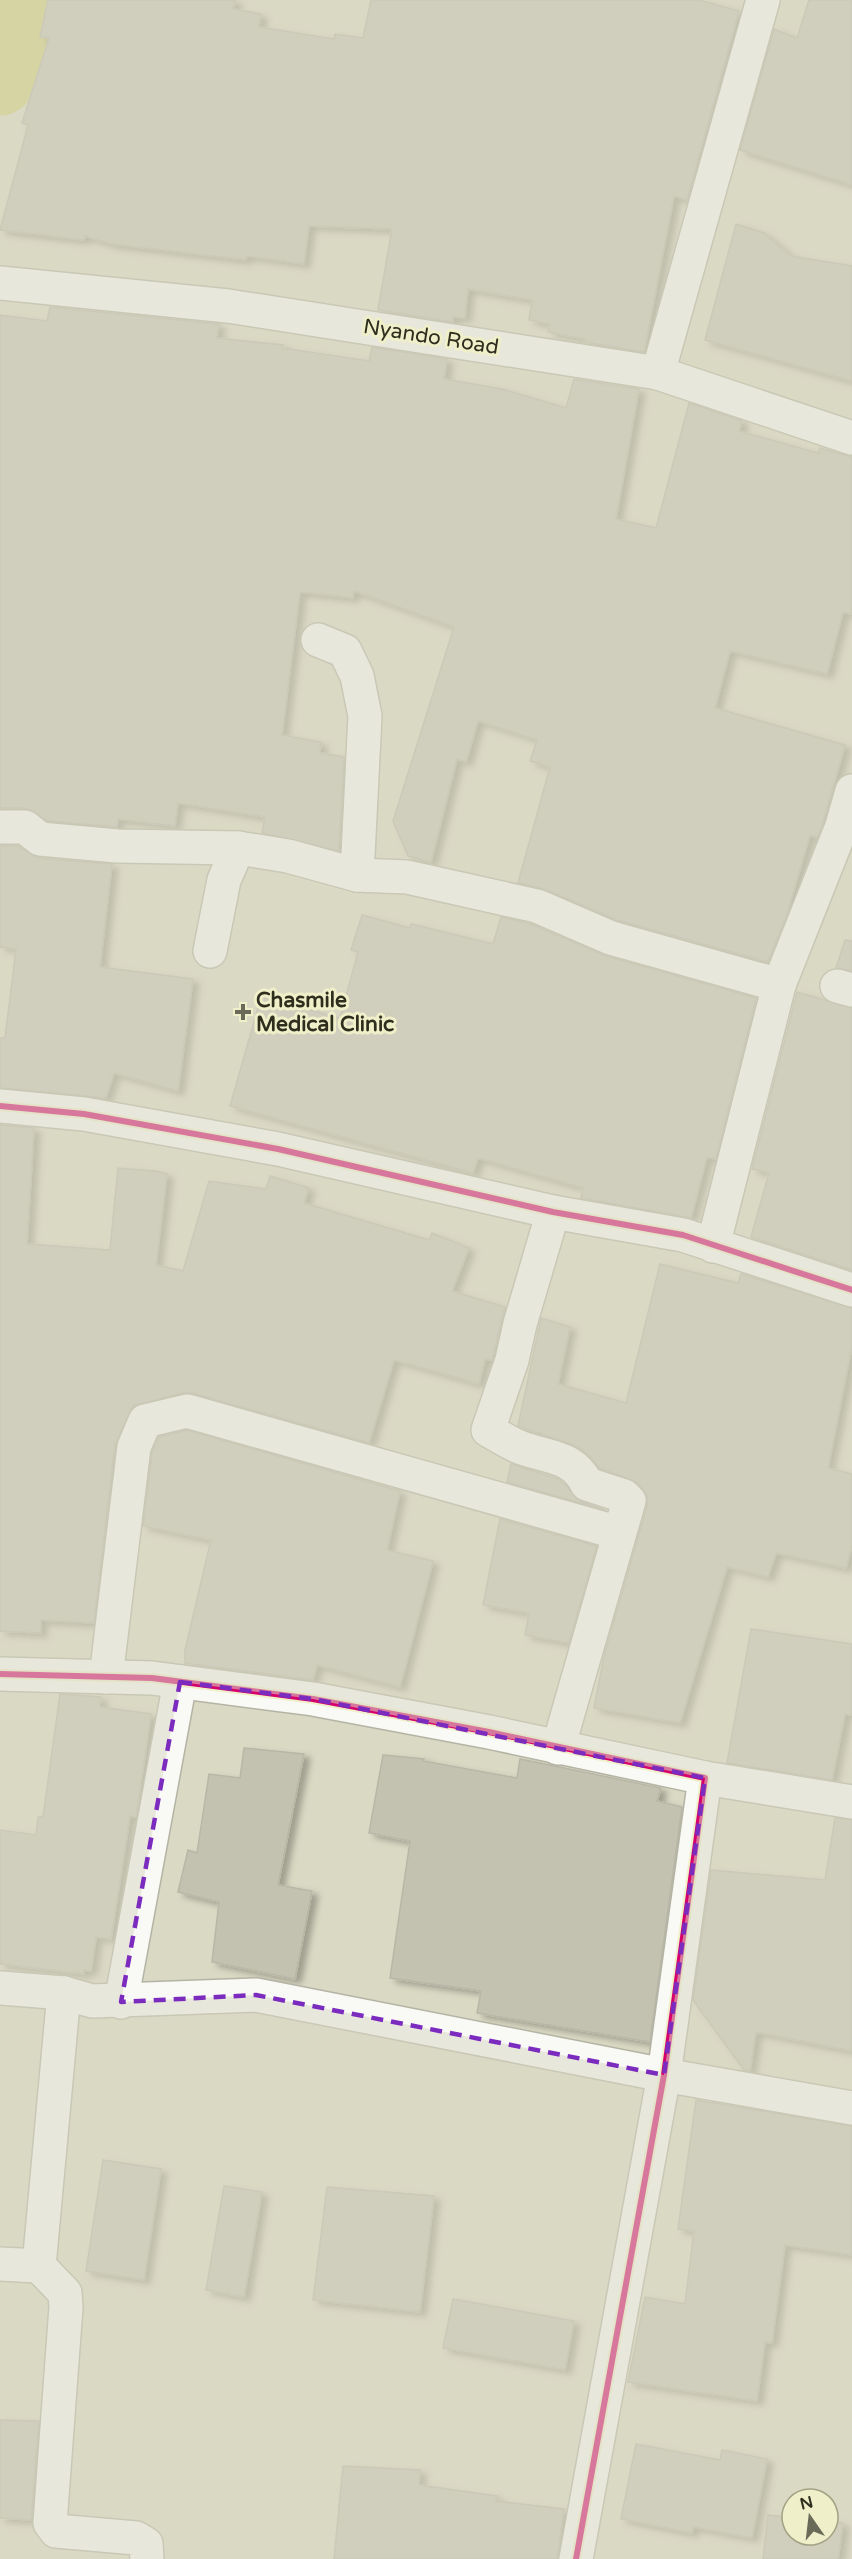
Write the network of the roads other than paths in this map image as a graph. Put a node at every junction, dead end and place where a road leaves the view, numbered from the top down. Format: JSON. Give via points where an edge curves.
{"nodes":[{"id":1,"x":763,"y":0,"type":"edge"},
{"id":2,"x":0,"y":283,"type":"edge"},
{"id":3,"x":658,"y":373,"type":"junction"},
{"id":4,"x":852,"y":438,"type":"edge"},
{"id":5,"x":318,"y":640,"type":"dead end"},
{"id":6,"x":852,"y":791,"type":"edge"},
{"id":7,"x":0,"y":826,"type":"edge"},
{"id":8,"x":238,"y":848,"type":"junction"},
{"id":9,"x":357,"y":875,"type":"junction"},
{"id":10,"x":210,"y":951,"type":"dead end"},
{"id":11,"x":779,"y":985,"type":"junction"},
{"id":12,"x":0,"y":1106,"type":"edge"},
{"id":13,"x":553,"y":1212,"type":"junction"},
{"id":14,"x":713,"y":1246,"type":"junction"},
{"id":15,"x":852,"y":1290,"type":"edge"},
{"id":16,"x":619,"y":1533,"type":"junction"},
{"id":17,"x":0,"y":1674,"type":"edge"},
{"id":18,"x":106,"y":1677,"type":"junction"},
{"id":19,"x":180,"y":1682,"type":"junction"},
{"id":20,"x":558,"y":1748,"type":"junction"},
{"id":21,"x":705,"y":1778,"type":"junction"},
{"id":22,"x":852,"y":1802,"type":"edge"},
{"id":23,"x":0,"y":1988,"type":"edge"},
{"id":24,"x":64,"y":1993,"type":"junction"},
{"id":25,"x":121,"y":2002,"type":"junction"},
{"id":26,"x":664,"y":2074,"type":"junction"},
{"id":27,"x":852,"y":2108,"type":"edge"},
{"id":28,"x":0,"y":2264,"type":"edge"},
{"id":29,"x":39,"y":2265,"type":"junction"},
{"id":30,"x":147,"y":2559,"type":"edge"},
{"id":31,"x":576,"y":2559,"type":"edge"}],
"edges":[{"from":1,"to":3,"type":"street"},
{"from":2,"to":3,"type":"street","name":"Nyando Road","via":[[228,306]]},
{"from":3,"to":4,"type":"street","name":"Nyando Road"},
{"from":5,"to":9,"type":"street","via":[[345,651],[357,676],[365,716]]},
{"from":6,"to":11,"type":"street"},
{"from":7,"to":8,"type":"street","via":[[25,827],[40,839],[117,846]]},
{"from":8,"to":9,"type":"street","via":[[288,856]]},
{"from":8,"to":10,"type":"street","via":[[224,880]]},
{"from":9,"to":11,"type":"street","via":[[407,878],[537,906],[611,938]]},
{"from":11,"to":14,"type":"street"},
{"from":12,"to":13,"type":"street","via":[[84,1114],[278,1149]]},
{"from":13,"to":14,"type":"street","via":[[683,1235]]},
{"from":13,"to":16,"type":"street","via":[[488,1430],[521,1448],[565,1461],[579,1469],[587,1484],[624,1496],[629,1501]]},
{"from":14,"to":15,"type":"street"},
{"from":16,"to":18,"type":"street","via":[[187,1411],[146,1420],[134,1447]]},
{"from":16,"to":20,"type":"street"},
{"from":17,"to":18,"type":"street"},
{"from":18,"to":19,"type":"street"},
{"from":19,"to":20,"type":"street","via":[[313,1699]]},
{"from":19,"to":25,"type":"street"},
{"from":20,"to":21,"type":"street"},
{"from":21,"to":22,"type":"street"},
{"from":21,"to":26,"type":"street"},
{"from":23,"to":24,"type":"street"},
{"from":24,"to":25,"type":"street","via":[[92,2001]]},
{"from":24,"to":29,"type":"street"},
{"from":25,"to":26,"type":"street","via":[[256,1995]]},
{"from":26,"to":27,"type":"street"},
{"from":26,"to":31,"type":"street"},
{"from":28,"to":29,"type":"street"},
{"from":29,"to":30,"type":"street","via":[[65,2293],[66,2307],[50,2523],[56,2531],[136,2538],[146,2544]]}]}
